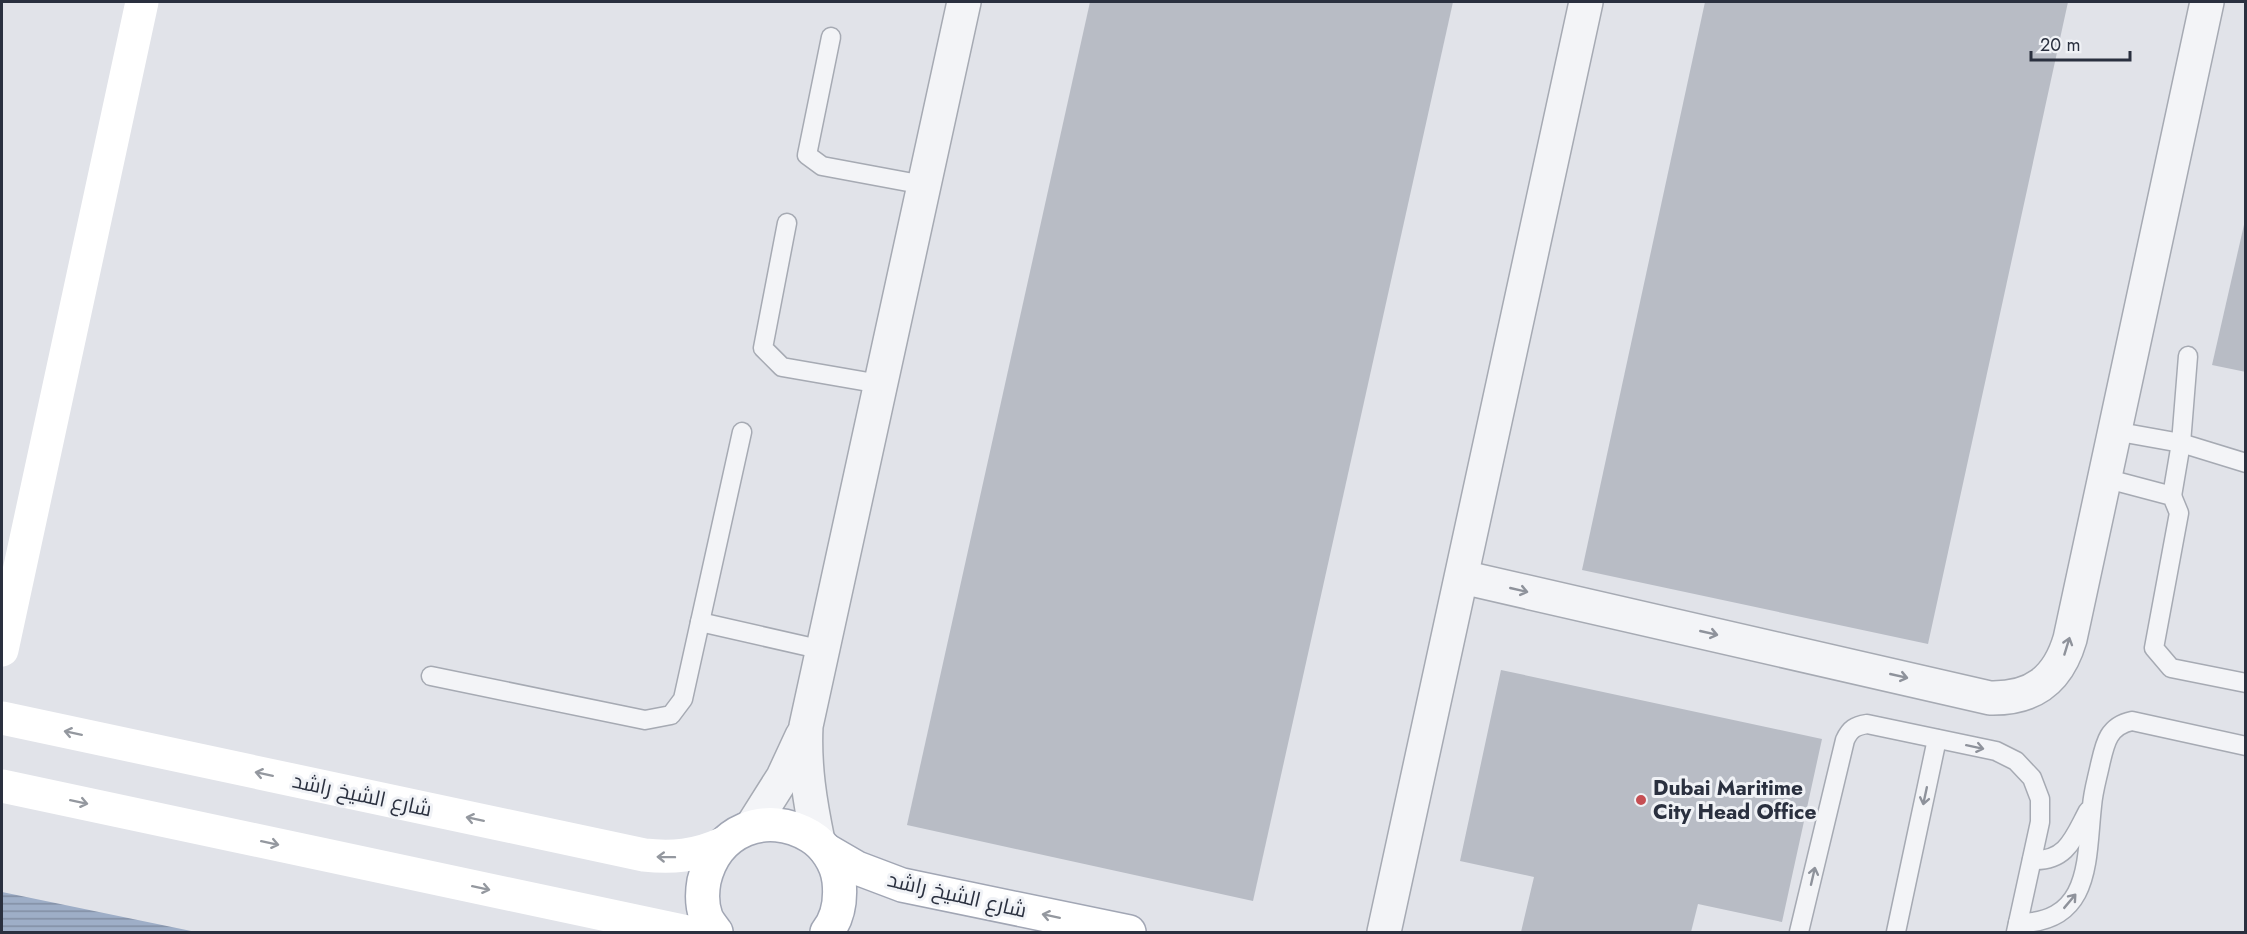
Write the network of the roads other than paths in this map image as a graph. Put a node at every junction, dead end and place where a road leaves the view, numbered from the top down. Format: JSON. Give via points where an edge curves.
{"nodes":[{"id":1,"x":142,"y":2,"type":"edge"},
{"id":2,"x":964,"y":2,"type":"edge"},
{"id":3,"x":1586,"y":2,"type":"edge"},
{"id":4,"x":2207,"y":2,"type":"edge"},
{"id":5,"x":831,"y":37,"type":"dead end"},
{"id":6,"x":924,"y":185,"type":"junction"},
{"id":7,"x":787,"y":223,"type":"dead end"},
{"id":8,"x":2188,"y":356,"type":"dead end"},
{"id":9,"x":880,"y":384,"type":"junction"},
{"id":10,"x":2114,"y":431,"type":"junction"},
{"id":11,"x":742,"y":432,"type":"dead end"},
{"id":12,"x":2181,"y":443,"type":"junction"},
{"id":13,"x":2246,"y":463,"type":"edge"},
{"id":14,"x":2104,"y":478,"type":"junction"},
{"id":15,"x":2172,"y":496,"type":"junction"},
{"id":16,"x":1462,"y":577,"type":"junction"},
{"id":17,"x":700,"y":622,"type":"junction"},
{"id":18,"x":2,"y":650,"type":"edge"},
{"id":19,"x":823,"y":650,"type":"junction"},
{"id":20,"x":431,"y":676,"type":"dead end"},
{"id":21,"x":2246,"y":683,"type":"edge"},
{"id":22,"x":2,"y":718,"type":"edge"},
{"id":23,"x":806,"y":726,"type":"junction"},
{"id":24,"x":1937,"y":739,"type":"junction"},
{"id":25,"x":2246,"y":746,"type":"edge"},
{"id":26,"x":2,"y":786,"type":"edge"},
{"id":27,"x":2092,"y":804,"type":"junction"},
{"id":28,"x":752,"y":826,"type":"junction"},
{"id":29,"x":722,"y":844,"type":"junction"},
{"id":30,"x":822,"y":845,"type":"junction"},
{"id":31,"x":2032,"y":860,"type":"junction"},
{"id":32,"x":2017,"y":928,"type":"edge"},
{"id":33,"x":687,"y":933,"type":"edge"},
{"id":34,"x":716,"y":933,"type":"edge"},
{"id":35,"x":827,"y":933,"type":"edge"},
{"id":36,"x":1129,"y":933,"type":"edge"},
{"id":37,"x":1384,"y":933,"type":"edge"},
{"id":38,"x":1799,"y":933,"type":"edge"},
{"id":39,"x":1896,"y":933,"type":"edge"}],
"edges":[{"from":1,"to":18,"type":"street"},
{"from":2,"to":6,"type":"street"},
{"from":3,"to":16,"type":"street"},
{"from":4,"to":10,"type":"street"},
{"from":5,"to":6,"type":"lane","via":[[807,154],[822,166]]},
{"from":6,"to":9,"type":"street"},
{"from":7,"to":9,"type":"lane","via":[[763,348],[782,368]]},
{"from":8,"to":12,"type":"lane"},
{"from":9,"to":19,"type":"street"},
{"from":10,"to":12,"type":"lane"},
{"from":10,"to":14,"type":"street"},
{"from":11,"to":17,"type":"lane"},
{"from":12,"to":13,"type":"lane"},
{"from":12,"to":15,"type":"lane"},
{"from":14,"to":15,"type":"lane"},
{"from":16,"to":14,"type":"street","one_way":true,"via":[[1990,698],[2006,698],[2036,688],[2048,679],[2065,654]]},
{"from":15,"to":21,"type":"lane","via":[[2180,513],[2154,648],[2171,668]]},
{"from":16,"to":37,"type":"street"},
{"from":17,"to":19,"type":"lane"},
{"from":17,"to":20,"type":"lane","via":[[683,699],[671,715],[645,720]]},
{"from":19,"to":23,"type":"street"},
{"from":29,"to":22,"type":"street","name":"شارع الشيخ راشد","one_way":true,"via":[[692,855],[644,855]]},
{"from":23,"to":28,"type":"street","via":[[783,777]]},
{"from":23,"to":30,"type":"street","via":[[807,783]]},
{"from":24,"to":31,"type":"lane","one_way":true,"via":[[1996,751],[2016,761],[2032,778],[2040,799]]},
{"from":38,"to":24,"type":"lane","one_way":true,"via":[[1849,731],[1867,724]]},
{"from":24,"to":39,"type":"lane","one_way":true},
{"from":25,"to":27,"type":"lane","via":[[2142,722],[2122,723],[2105,743]]},
{"from":26,"to":33,"type":"street","one_way":true},
{"from":27,"to":31,"type":"lane","via":[[2061,854]]},
{"from":32,"to":27,"type":"lane","one_way":true,"via":[[2060,912],[2078,890],[2087,864]]},
{"from":28,"to":29,"type":"street","name":"شارع الشيخ راشد"},
{"from":28,"to":30,"type":"street","name":"شارع الشيخ راشد","via":[[776,824],[798,829]]},
{"from":29,"to":34,"type":"street","via":[[708,866],[702,891],[706,917]]},
{"from":30,"to":35,"type":"street","via":[[838,873],[841,899]]},
{"from":36,"to":30,"type":"street","name":"شارع الشيخ راشد","one_way":true,"via":[[902,885],[857,868]]},
{"from":31,"to":32,"type":"lane"}]}
